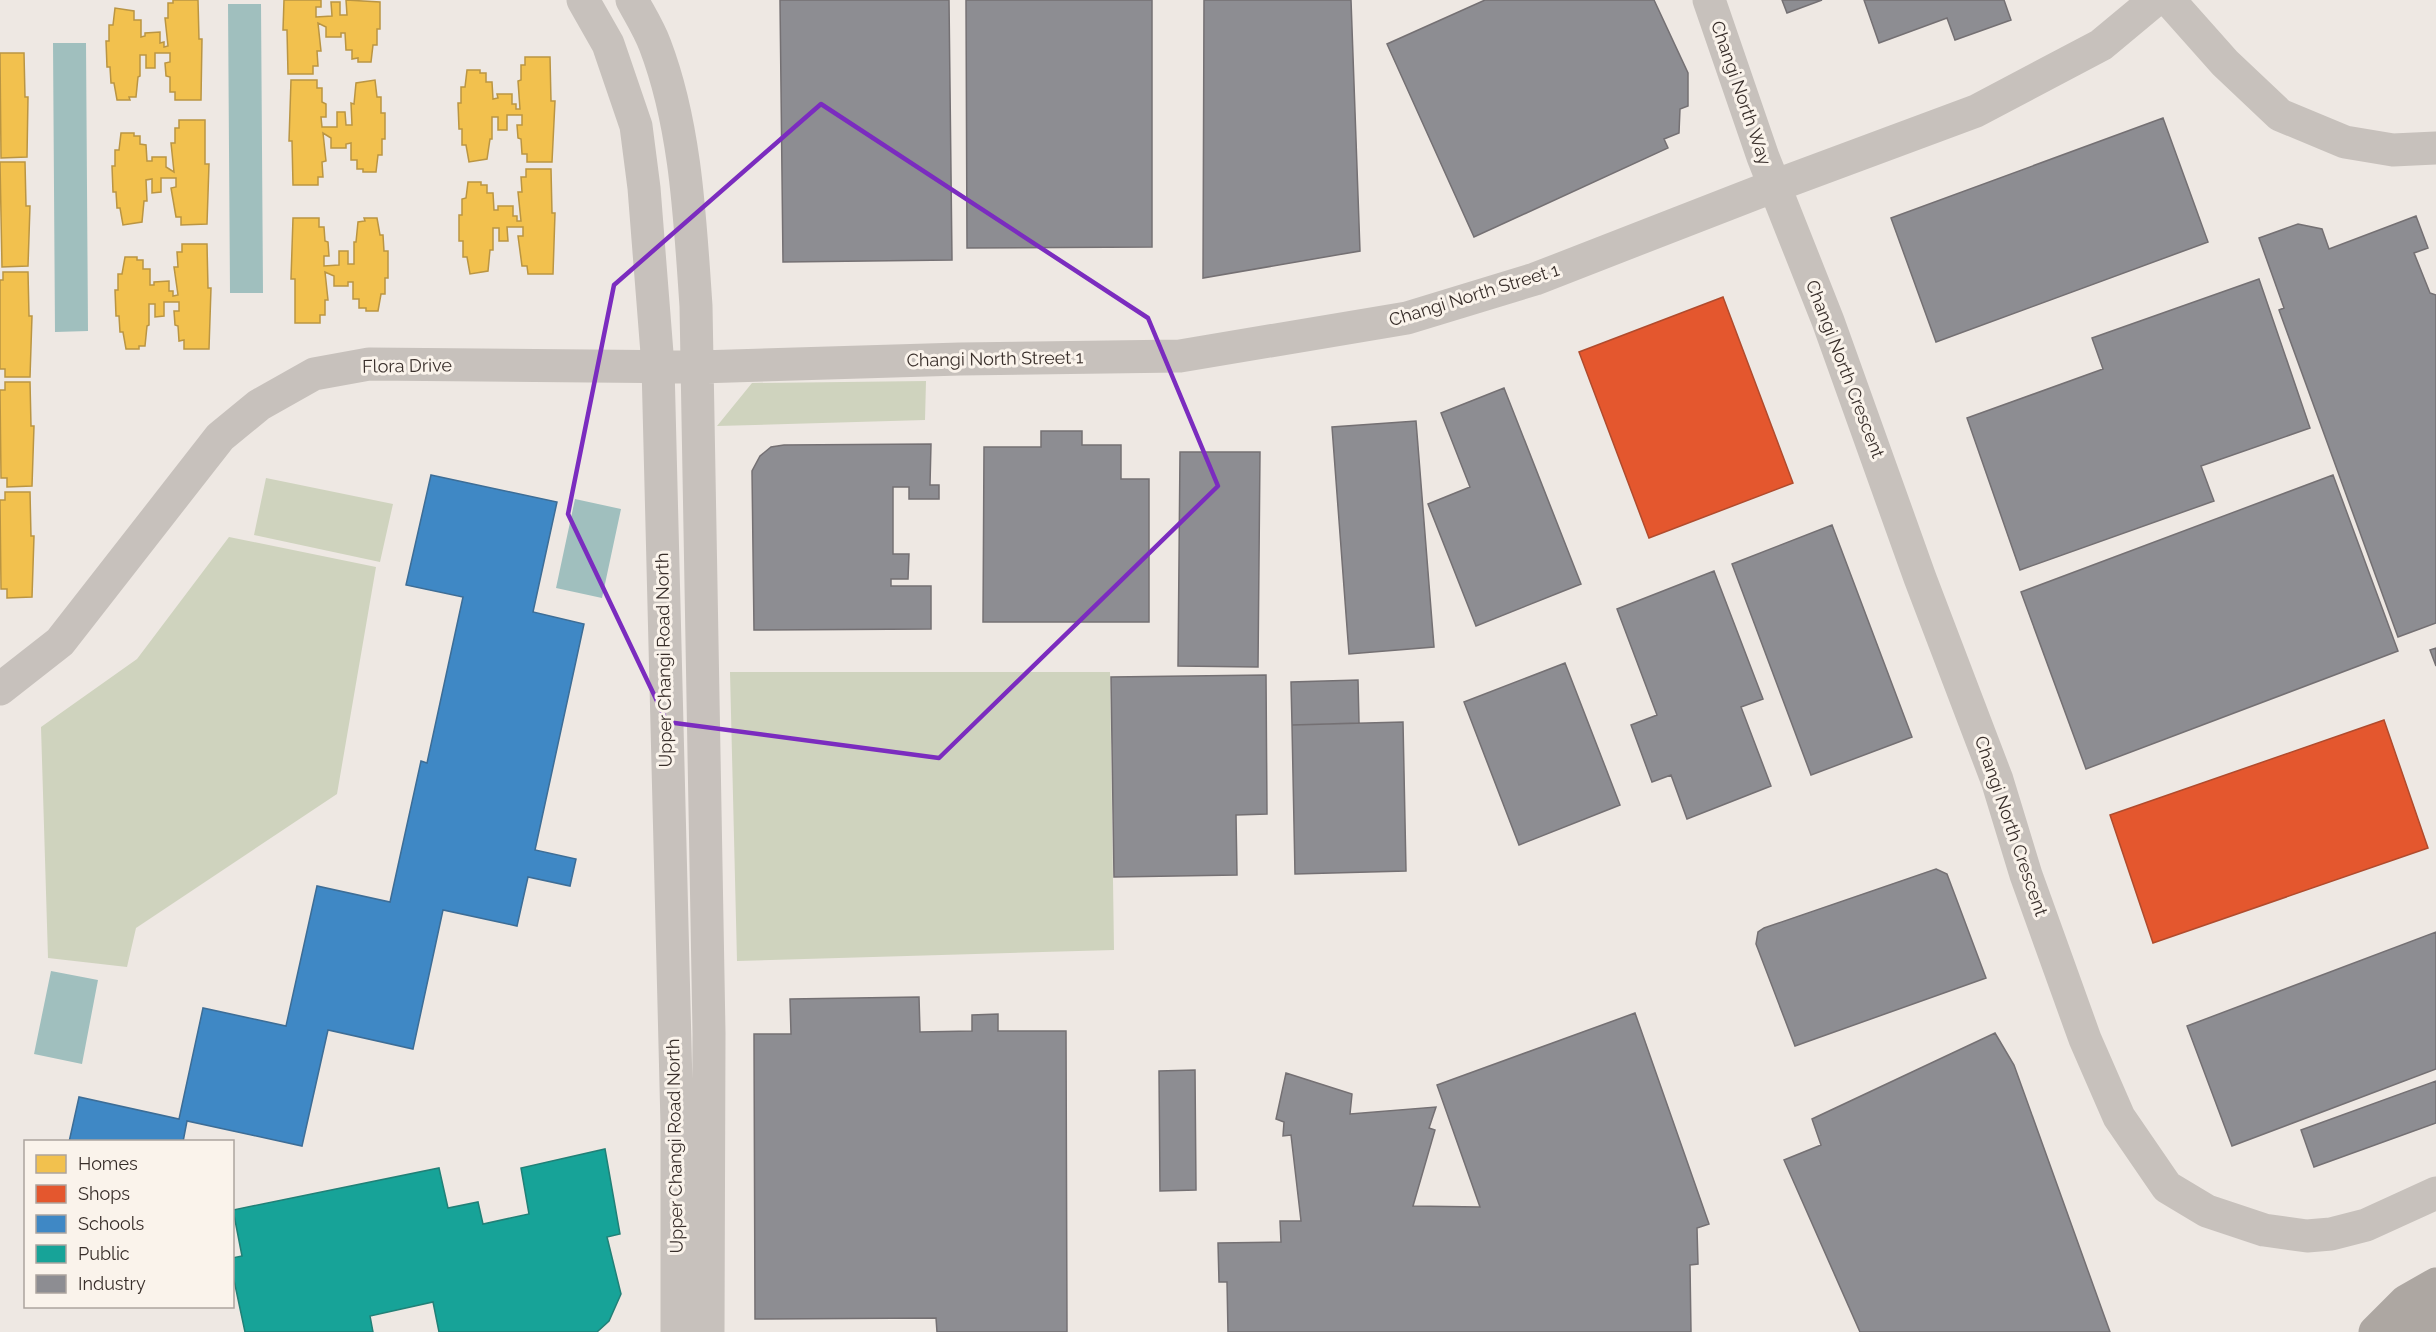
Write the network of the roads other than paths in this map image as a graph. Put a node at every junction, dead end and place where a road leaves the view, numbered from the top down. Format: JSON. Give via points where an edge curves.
{"nodes":[{"id":1,"x":583,"y":0,"type":"edge"},
{"id":2,"x":632,"y":0,"type":"edge"},
{"id":3,"x":1709,"y":0,"type":"edge"},
{"id":4,"x":2155,"y":0,"type":"edge"},
{"id":5,"x":2169,"y":0,"type":"edge"},
{"id":6,"x":2436,"y":148,"type":"edge"},
{"id":7,"x":1774,"y":186,"type":"junction"},
{"id":8,"x":658,"y":366,"type":"junction"},
{"id":9,"x":699,"y":367,"type":"junction"},
{"id":10,"x":0,"y":688,"type":"edge"},
{"id":11,"x":2436,"y":1193,"type":"edge"},
{"id":12,"x":2436,"y":1284,"type":"edge"},
{"id":13,"x":2436,"y":1317,"type":"edge"},
{"id":14,"x":677,"y":1332,"type":"edge"},
{"id":15,"x":708,"y":1332,"type":"edge"},
{"id":16,"x":2374,"y":1332,"type":"edge"},
{"id":17,"x":2402,"y":1332,"type":"edge"}],
"edges":[{"from":1,"to":8,"type":"street","name":"Upper Changi Road North","via":[[608,44],[636,126]]},
{"from":2,"to":9,"type":"street","name":"Upper Changi Road North","via":[[655,44],[678,130],[688,198]]},
{"from":3,"to":7,"type":"street","name":"Changi North Way"},
{"from":4,"to":7,"type":"street","name":"Changi North Street 1","via":[[2101,45],[1976,111]]},
{"from":5,"to":6,"type":"street","via":[[2225,63],[2280,115],[2345,142],[2393,150]]},
{"from":7,"to":9,"type":"street","name":"Changi North Street 1","via":[[1525,283],[1407,318],[1330,333],[1180,356]]},
{"from":7,"to":11,"type":"street","name":"Changi North Crescent","via":[[1828,321],[1997,780],[2026,875],[2085,1039],[2119,1117],[2167,1187],[2207,1211],[2264,1230],[2307,1236],[2331,1234],[2366,1225]]},
{"from":8,"to":9,"type":"street","name":"Flora Drive"},
{"from":8,"to":10,"type":"street","name":"Flora Drive","via":[[369,364],[314,374],[259,405],[220,437],[60,642]]},
{"from":8,"to":14,"type":"street","name":"Upper Changi Road North","via":[[676,1125]]},
{"from":9,"to":15,"type":"street","name":"Upper Changi Road North","via":[[709,1032]]},
{"from":12,"to":16,"type":"highway","via":[[2406,1301]]},
{"from":13,"to":17,"type":"highway"}]}
